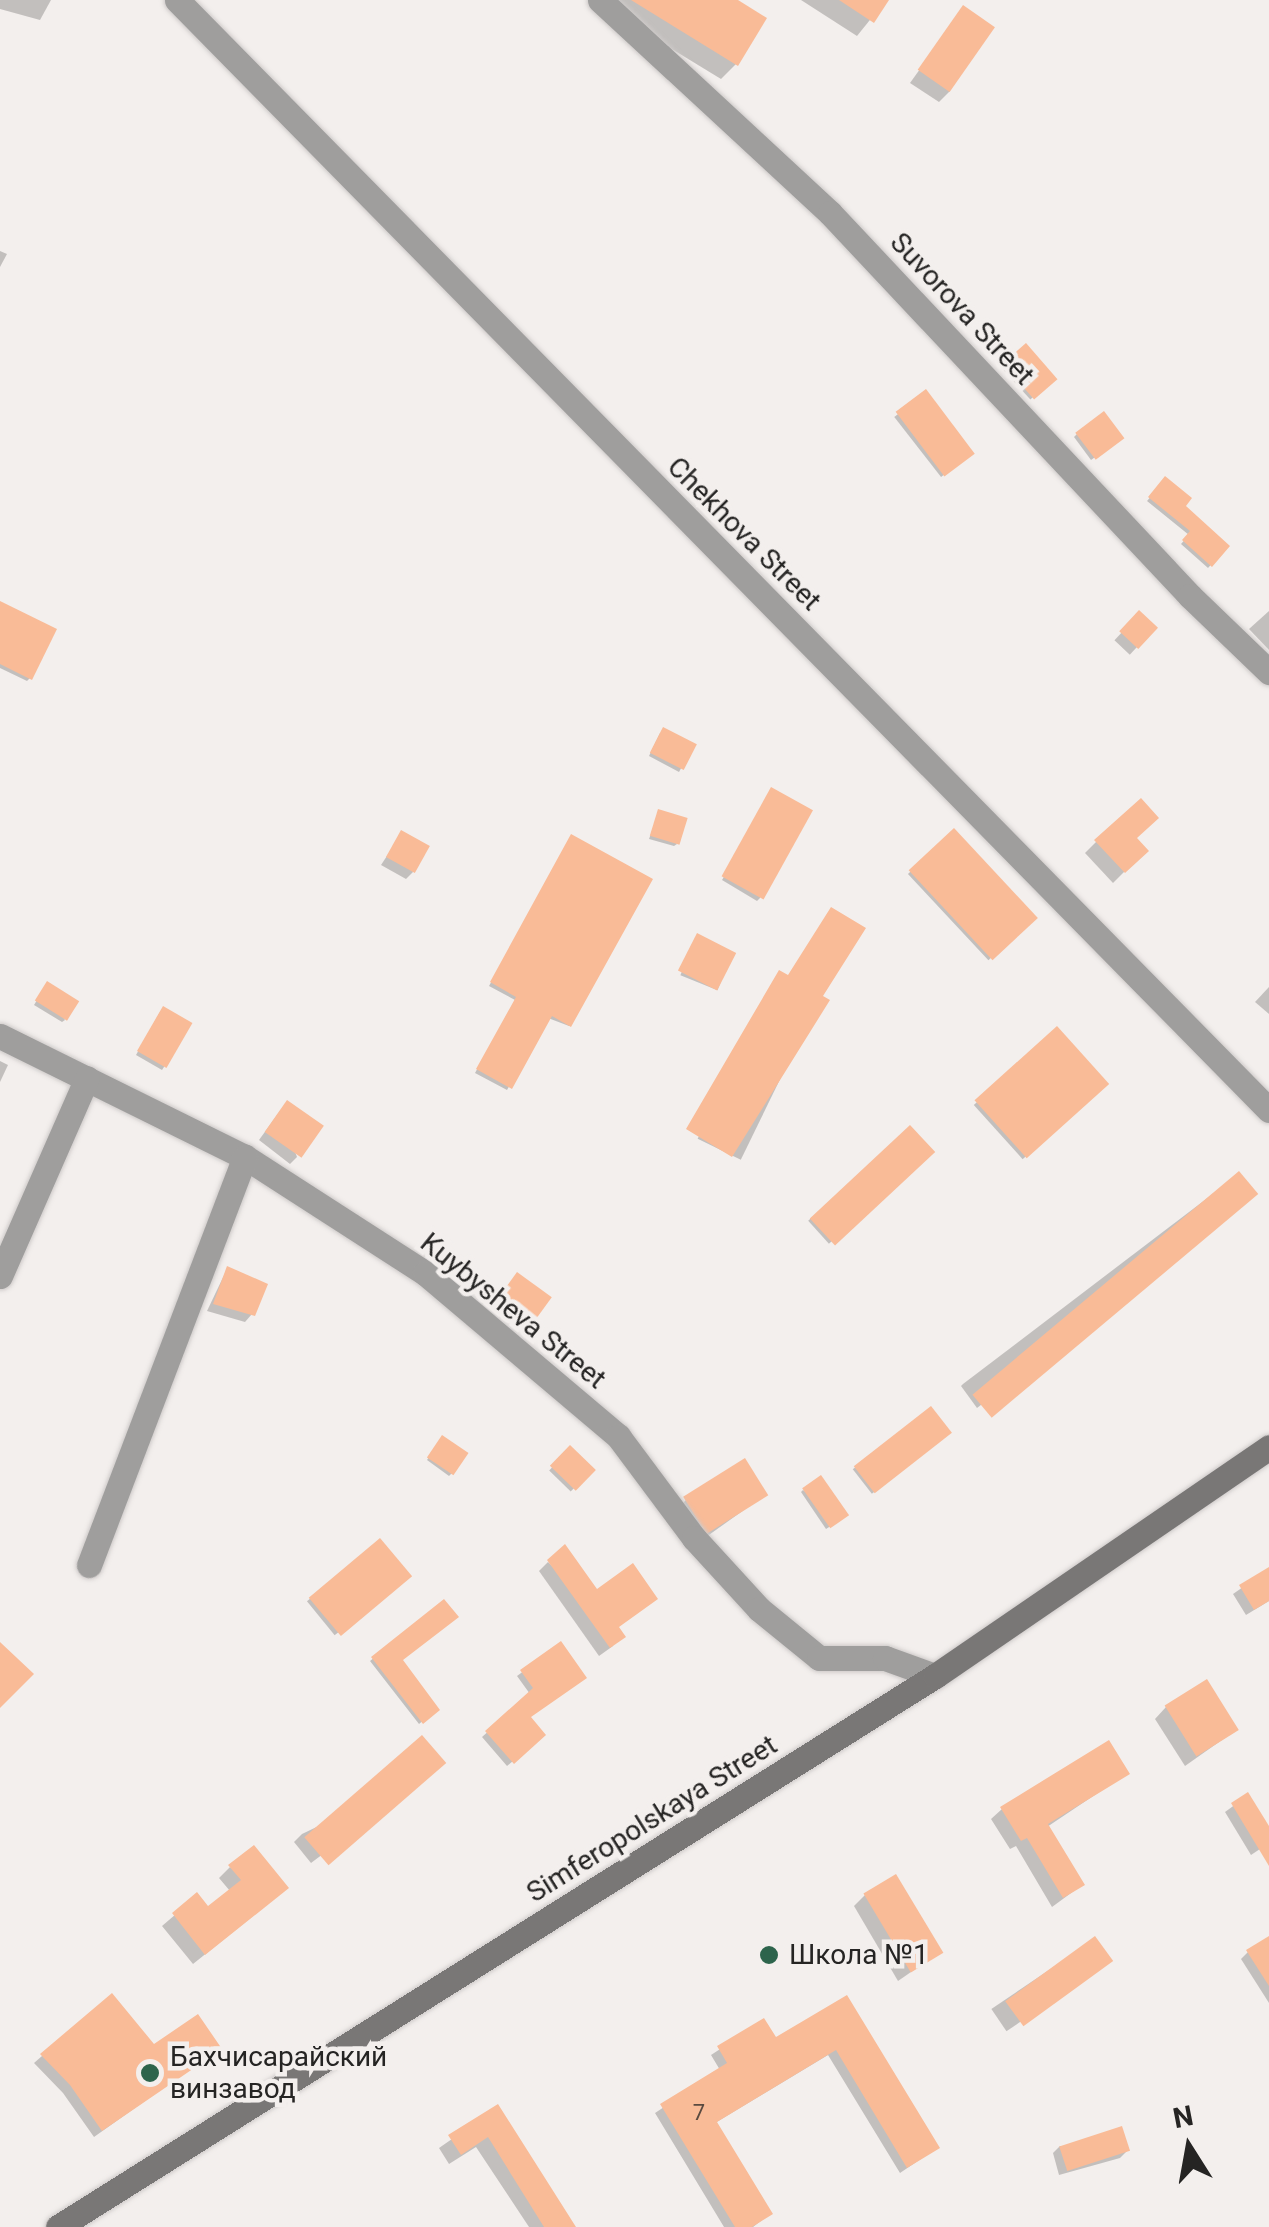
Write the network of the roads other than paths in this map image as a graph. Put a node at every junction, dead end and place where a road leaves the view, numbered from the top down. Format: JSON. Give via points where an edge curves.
{"nodes":[{"id":1,"x":177,"y":0,"type":"edge"},
{"id":2,"x":600,"y":0,"type":"edge"},
{"id":3,"x":1269,"y":672,"type":"edge"},
{"id":4,"x":0,"y":1036,"type":"edge"},
{"id":5,"x":87,"y":1078,"type":"junction"},
{"id":6,"x":1269,"y":1110,"type":"edge"},
{"id":7,"x":245,"y":1156,"type":"junction"},
{"id":8,"x":0,"y":1276,"type":"edge"},
{"id":9,"x":1269,"y":1447,"type":"edge"},
{"id":10,"x":88,"y":1565,"type":"dead end"},
{"id":11,"x":935,"y":1676,"type":"junction"},
{"id":12,"x":58,"y":2227,"type":"edge"}],
"edges":[{"from":1,"to":6,"type":"street","name":"Chekhova Street"},
{"from":2,"to":3,"type":"street","name":"Suvorova Street","via":[[830,213]]},
{"from":4,"to":5,"type":"street","name":"Kuybysheva Street"},
{"from":5,"to":7,"type":"street","name":"Kuybysheva Street"},
{"from":5,"to":8,"type":"street"},
{"from":7,"to":10,"type":"street"},
{"from":7,"to":11,"type":"street","name":"Kuybysheva Street","via":[[424,1273],[618,1436],[694,1538],[759,1610],[819,1658],[885,1658]]},
{"from":9,"to":11,"type":"main road","name":"Simferopolskaya Street"},
{"from":11,"to":12,"type":"main road","name":"Simferopolskaya Street"}]}
